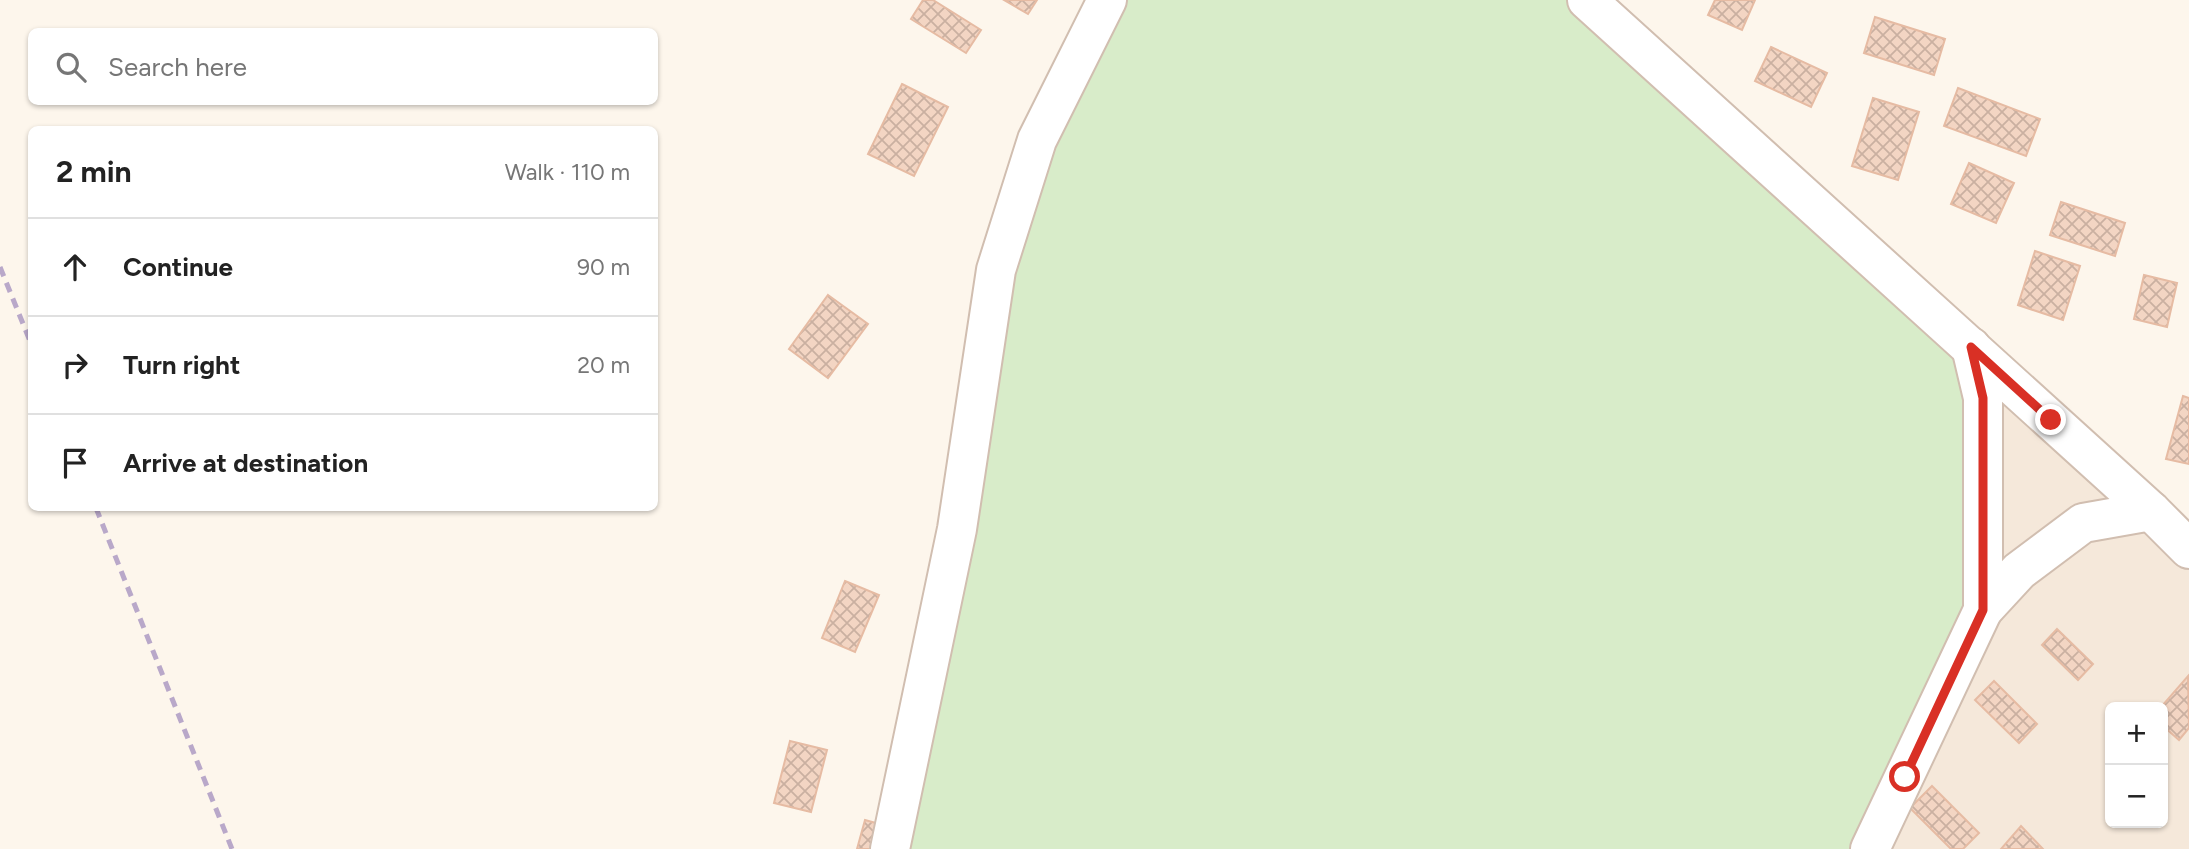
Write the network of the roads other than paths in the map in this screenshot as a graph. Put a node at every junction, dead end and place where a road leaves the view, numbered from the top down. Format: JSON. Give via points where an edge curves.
{"nodes":[{"id":1,"x":1107,"y":0,"type":"edge"},
{"id":2,"x":1587,"y":0,"type":"edge"},
{"id":3,"x":1971,"y":347,"type":"junction"},
{"id":4,"x":2151,"y":510,"type":"junction"},
{"id":5,"x":2189,"y":549,"type":"edge"},
{"id":6,"x":1983,"y":610,"type":"junction"},
{"id":7,"x":890,"y":849,"type":"edge"},
{"id":8,"x":1870,"y":849,"type":"edge"}],
"edges":[{"from":1,"to":7,"type":"street","via":[[1037,140],[996,270],[957,528]]},
{"from":2,"to":3,"type":"street"},
{"from":3,"to":4,"type":"street"},
{"from":3,"to":6,"type":"street","via":[[1983,398]]},
{"from":4,"to":5,"type":"street"},
{"from":4,"to":6,"type":"street","via":[[2083,523],[2019,571]]},
{"from":6,"to":8,"type":"street"}]}
